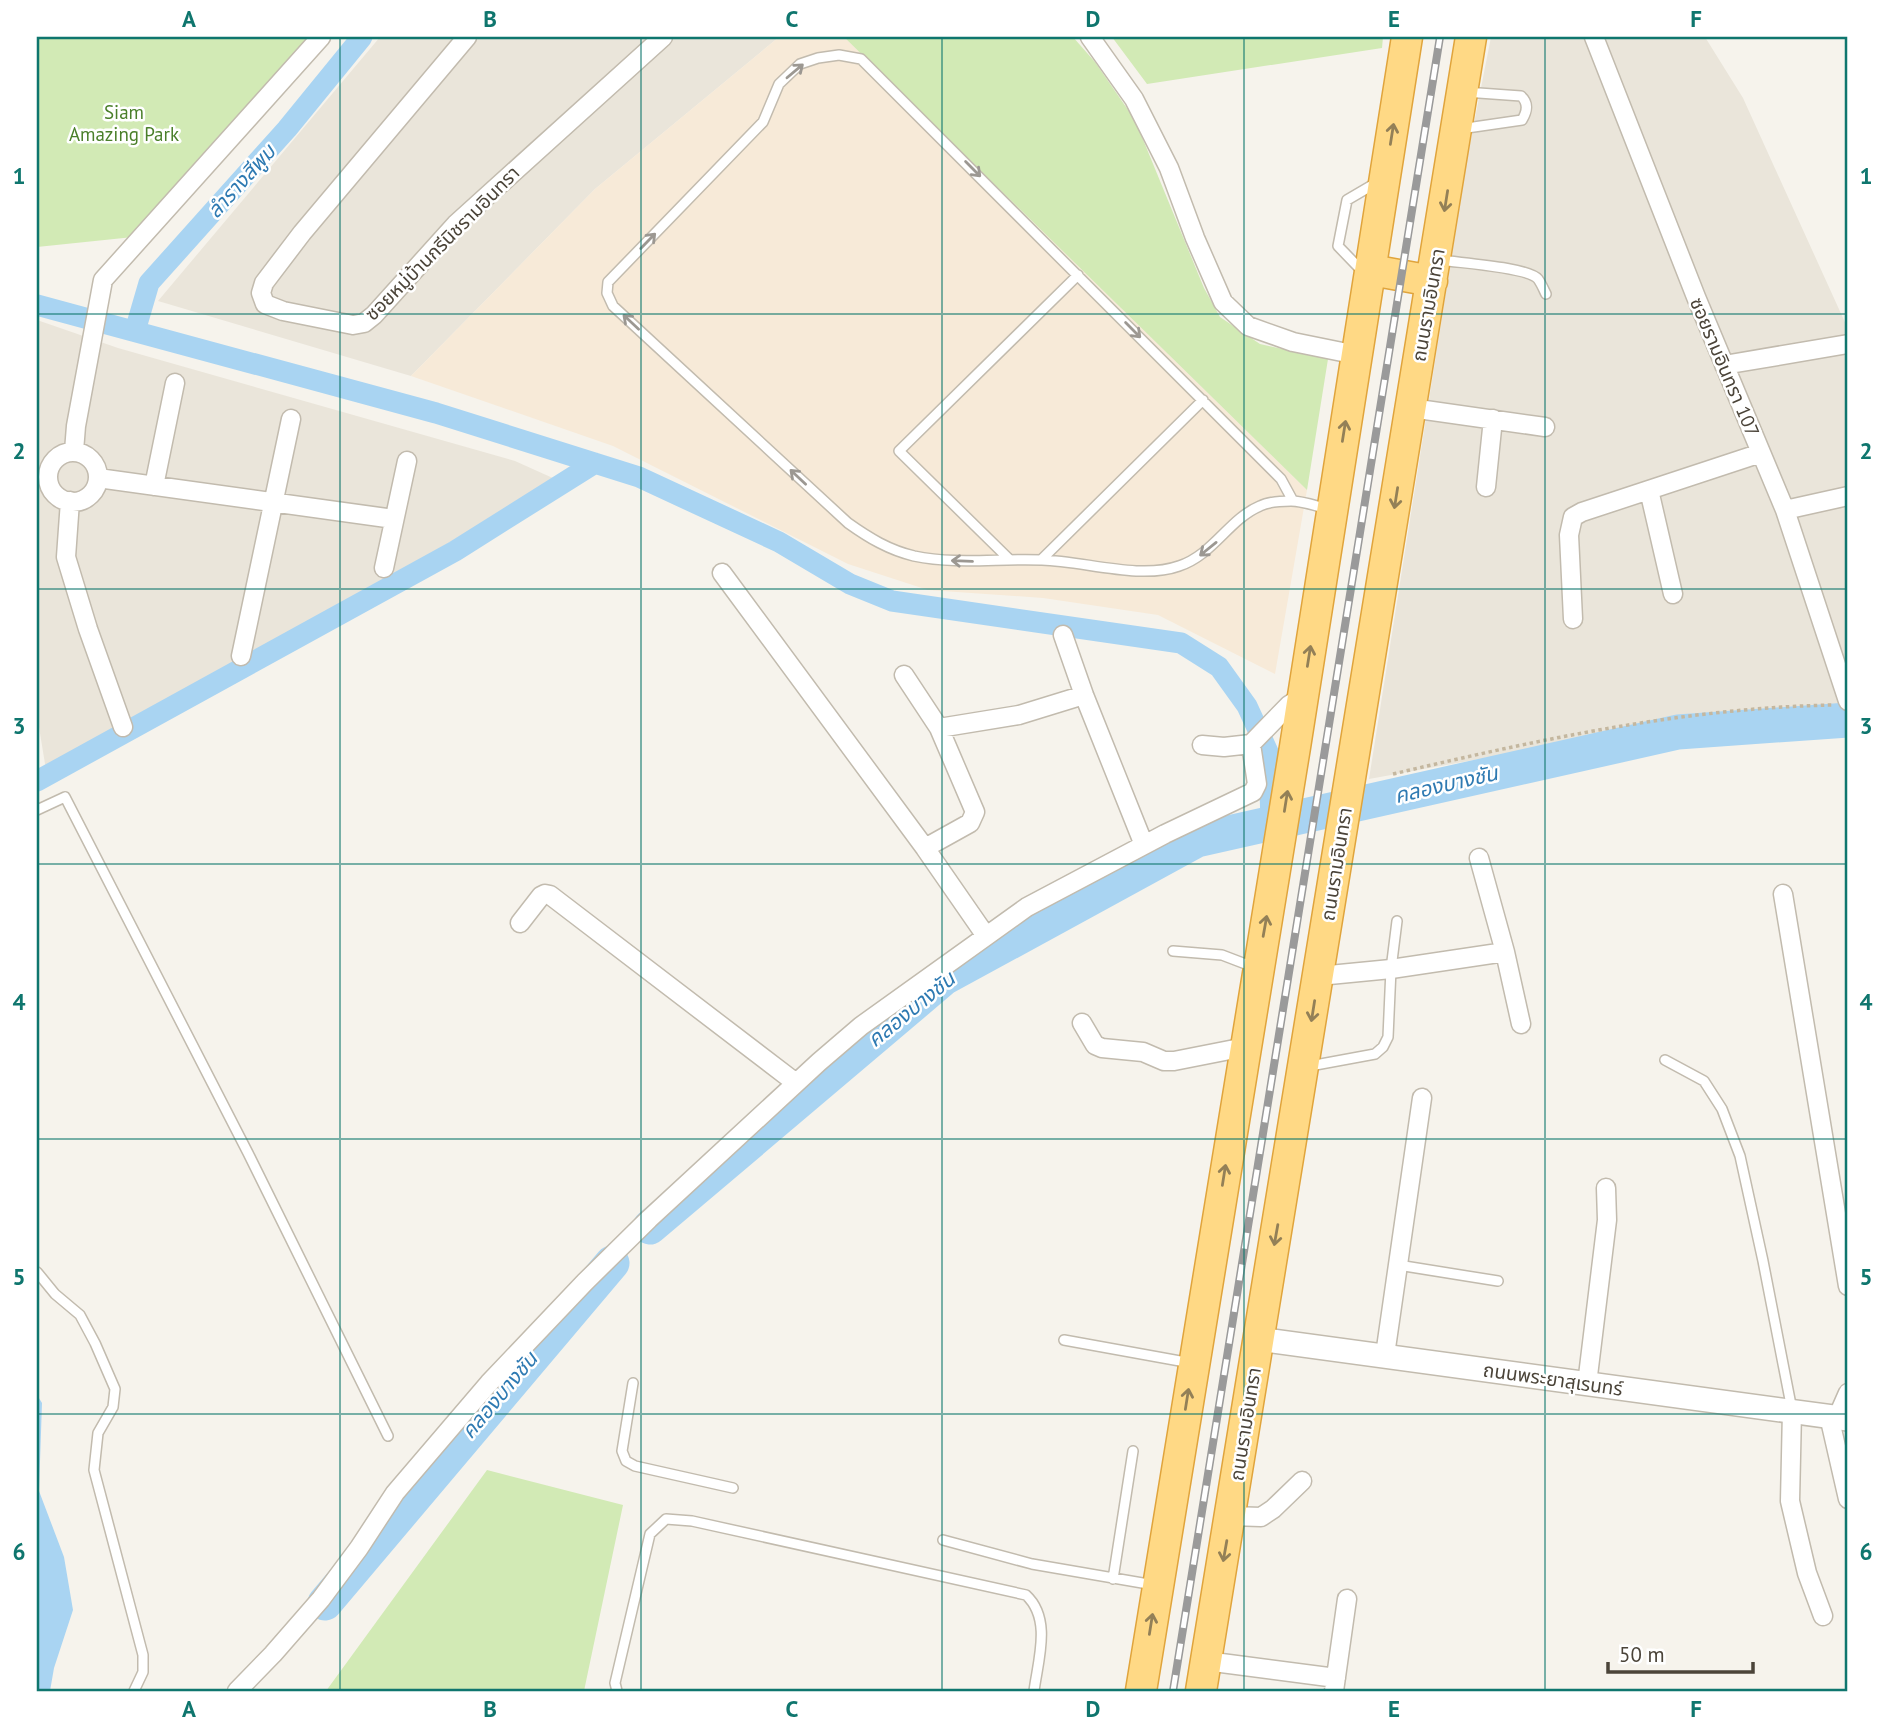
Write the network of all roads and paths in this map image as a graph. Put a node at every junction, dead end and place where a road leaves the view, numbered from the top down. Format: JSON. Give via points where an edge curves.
{"nodes":[{"id":1,"x":321,"y":37,"type":"edge"},
{"id":2,"x":467,"y":37,"type":"edge"},
{"id":3,"x":663,"y":37,"type":"edge"},
{"id":4,"x":1090,"y":37,"type":"edge"},
{"id":5,"x":1407,"y":37,"type":"edge"},
{"id":6,"x":1471,"y":37,"type":"edge"},
{"id":7,"x":1594,"y":37,"type":"edge"},
{"id":8,"x":1464,"y":92,"type":"junction"},
{"id":9,"x":1457,"y":130,"type":"junction"},
{"id":10,"x":1434,"y":271,"type":"junction"},
{"id":11,"x":1078,"y":275,"type":"junction"},
{"id":12,"x":1370,"y":275,"type":"junction"},
{"id":13,"x":1546,"y":294,"type":"dead end"},
{"id":14,"x":1848,"y":344,"type":"edge"},
{"id":15,"x":1357,"y":355,"type":"junction"},
{"id":16,"x":1724,"y":365,"type":"junction"},
{"id":17,"x":175,"y":383,"type":"dead end"},
{"id":18,"x":1203,"y":400,"type":"junction"},
{"id":19,"x":1411,"y":408,"type":"junction"},
{"id":20,"x":291,"y":419,"type":"dead end"},
{"id":21,"x":1493,"y":419,"type":"junction"},
{"id":22,"x":1545,"y":426,"type":"dead end"},
{"id":23,"x":74,"y":452,"type":"junction"},
{"id":24,"x":1761,"y":453,"type":"junction"},
{"id":25,"x":407,"y":461,"type":"dead end"},
{"id":26,"x":43,"y":470,"type":"edge"},
{"id":27,"x":98,"y":478,"type":"junction"},
{"id":28,"x":154,"y":486,"type":"junction"},
{"id":29,"x":1486,"y":487,"type":"dead end"},
{"id":30,"x":1649,"y":490,"type":"junction"},
{"id":31,"x":1848,"y":496,"type":"edge"},
{"id":32,"x":70,"y":501,"type":"junction"},
{"id":33,"x":274,"y":501,"type":"junction"},
{"id":34,"x":1293,"y":501,"type":"junction"},
{"id":35,"x":1331,"y":509,"type":"junction"},
{"id":36,"x":1785,"y":510,"type":"junction"},
{"id":37,"x":394,"y":519,"type":"junction"},
{"id":38,"x":1009,"y":559,"type":"junction"},
{"id":39,"x":1041,"y":560,"type":"junction"},
{"id":40,"x":384,"y":568,"type":"dead end"},
{"id":41,"x":722,"y":573,"type":"dead end"},
{"id":42,"x":1673,"y":594,"type":"dead end"},
{"id":43,"x":1573,"y":619,"type":"dead end"},
{"id":44,"x":1063,"y":635,"type":"dead end"},
{"id":45,"x":241,"y":656,"type":"dead end"},
{"id":46,"x":904,"y":675,"type":"dead end"},
{"id":47,"x":1084,"y":695,"type":"junction"},
{"id":48,"x":1303,"y":696,"type":"junction"},
{"id":49,"x":1842,"y":703,"type":"edge"},
{"id":50,"x":123,"y":727,"type":"dead end"},
{"id":51,"x":939,"y":728,"type":"junction"},
{"id":52,"x":1259,"y":736,"type":"junction"},
{"id":53,"x":1202,"y":745,"type":"dead end"},
{"id":54,"x":1393,"y":774,"type":"dead end"},
{"id":55,"x":37,"y":810,"type":"edge"},
{"id":56,"x":1144,"y":845,"type":"junction"},
{"id":57,"x":925,"y":848,"type":"junction"},
{"id":58,"x":1479,"y":859,"type":"dead end"},
{"id":59,"x":1783,"y":894,"type":"dead end"},
{"id":60,"x":1397,"y":921,"type":"dead end"},
{"id":61,"x":520,"y":923,"type":"dead end"},
{"id":62,"x":986,"y":936,"type":"junction"},
{"id":63,"x":1173,"y":951,"type":"dead end"},
{"id":64,"x":1505,"y":952,"type":"junction"},
{"id":65,"x":1257,"y":968,"type":"junction"},
{"id":66,"x":1391,"y":969,"type":"junction"},
{"id":67,"x":1319,"y":976,"type":"junction"},
{"id":68,"x":1082,"y":1023,"type":"dead end"},
{"id":69,"x":1521,"y":1024,"type":"dead end"},
{"id":70,"x":1245,"y":1047,"type":"junction"},
{"id":71,"x":1665,"y":1060,"type":"dead end"},
{"id":72,"x":1304,"y":1067,"type":"junction"},
{"id":73,"x":796,"y":1083,"type":"junction"},
{"id":74,"x":1422,"y":1098,"type":"dead end"},
{"id":75,"x":1606,"y":1188,"type":"dead end"},
{"id":76,"x":1398,"y":1265,"type":"junction"},
{"id":77,"x":37,"y":1272,"type":"edge"},
{"id":78,"x":1498,"y":1281,"type":"dead end"},
{"id":79,"x":1848,"y":1286,"type":"edge"},
{"id":80,"x":1258,"y":1339,"type":"junction"},
{"id":81,"x":1064,"y":1340,"type":"dead end"},
{"id":82,"x":1385,"y":1356,"type":"junction"},
{"id":83,"x":1193,"y":1363,"type":"junction"},
{"id":84,"x":633,"y":1383,"type":"dead end"},
{"id":85,"x":1587,"y":1384,"type":"junction"},
{"id":86,"x":1848,"y":1393,"type":"edge"},
{"id":87,"x":1792,"y":1411,"type":"junction"},
{"id":88,"x":1838,"y":1418,"type":"edge"},
{"id":89,"x":388,"y":1436,"type":"dead end"},
{"id":90,"x":1133,"y":1451,"type":"dead end"},
{"id":91,"x":1302,"y":1481,"type":"dead end"},
{"id":92,"x":733,"y":1488,"type":"dead end"},
{"id":93,"x":1848,"y":1499,"type":"edge"},
{"id":94,"x":1231,"y":1516,"type":"junction"},
{"id":95,"x":943,"y":1541,"type":"dead end"},
{"id":96,"x":1113,"y":1578,"type":"junction"},
{"id":97,"x":1157,"y":1585,"type":"junction"},
{"id":98,"x":1347,"y":1599,"type":"dead end"},
{"id":99,"x":1823,"y":1616,"type":"dead end"},
{"id":100,"x":1206,"y":1661,"type":"junction"},
{"id":101,"x":1335,"y":1685,"type":"edge"},
{"id":102,"x":134,"y":1691,"type":"edge"},
{"id":103,"x":237,"y":1691,"type":"edge"},
{"id":104,"x":617,"y":1691,"type":"edge"},
{"id":105,"x":1034,"y":1691,"type":"edge"},
{"id":106,"x":1141,"y":1691,"type":"edge"},
{"id":107,"x":1201,"y":1691,"type":"edge"}],
"edges":[{"from":1,"to":23,"type":"street","via":[[103,280]]},
{"from":2,"to":3,"type":"street","name":"ซอยหมู่บ้านกรีนิชรามอินทรา","via":[[264,283],[265,304],[283,312],[363,323],[456,224]]},
{"from":4,"to":15,"type":"street","via":[[1134,99],[1223,302],[1248,326],[1293,342]]},
{"from":12,"to":5,"type":"highway","one_way":true},
{"from":6,"to":8,"type":"highway","name":"ถนนรามอินทรา"},
{"from":7,"to":16,"type":"street","name":"ซอยรามอินทรา 107"},
{"from":8,"to":9,"type":"highway","name":"ถนนรามอินทรา"},
{"from":8,"to":9,"type":"lane","via":[[1521,96],[1527,108],[1522,120]]},
{"from":9,"to":10,"type":"highway","name":"ถนนรามอินทรา","one_way":true},
{"from":10,"to":12,"type":"highway"},
{"from":10,"to":13,"type":"lane","via":[[1510,269],[1538,278]]},
{"from":10,"to":19,"type":"highway","name":"ถนนรามอินทรา"},
{"from":11,"to":18,"type":"lane","one_way":true},
{"from":11,"to":38,"type":"lane","via":[[898,451]]},
{"from":38,"to":11,"type":"lane","one_way":true,"via":[[934,560],[873,541],[613,306],[608,282],[762,122],[779,84],[800,64],[839,55],[861,59],[880,76]]},
{"from":12,"to":15,"type":"highway"},
{"from":14,"to":16,"type":"street"},
{"from":35,"to":15,"type":"highway","one_way":true},
{"from":16,"to":24,"type":"street","name":"ซอยรามอินทรา 107"},
{"from":17,"to":28,"type":"street"},
{"from":18,"to":34,"type":"lane","via":[[1281,479]]},
{"from":18,"to":39,"type":"lane"},
{"from":19,"to":21,"type":"street"},
{"from":19,"to":67,"type":"highway","name":"ถนนรามอินทรา","one_way":true},
{"from":20,"to":33,"type":"street"},
{"from":21,"to":22,"type":"street"},
{"from":21,"to":29,"type":"street"},
{"from":23,"to":26,"type":"street","via":[[58,457]]},
{"from":23,"to":27,"type":"street","via":[[89,457]]},
{"from":24,"to":30,"type":"street"},
{"from":24,"to":36,"type":"street","name":"ซอยรามอินทรา 107"},
{"from":25,"to":37,"type":"street"},
{"from":26,"to":32,"type":"street","via":[[50,487]]},
{"from":27,"to":28,"type":"street"},
{"from":27,"to":32,"type":"street","via":[[92,493]]},
{"from":28,"to":33,"type":"street"},
{"from":30,"to":42,"type":"street"},
{"from":30,"to":43,"type":"street","via":[[1573,517],[1569,535]]},
{"from":31,"to":36,"type":"street"},
{"from":32,"to":50,"type":"street","via":[[66,557]]},
{"from":33,"to":37,"type":"street"},
{"from":33,"to":45,"type":"street"},
{"from":34,"to":35,"type":"lane"},
{"from":34,"to":39,"type":"lane","one_way":true,"via":[[1260,505],[1214,545],[1178,567],[1145,571]]},
{"from":48,"to":35,"type":"highway","one_way":true},
{"from":36,"to":49,"type":"street","name":"ซอยรามอินทรา 107"},
{"from":37,"to":40,"type":"street"},
{"from":38,"to":39,"type":"lane"},
{"from":41,"to":57,"type":"street"},
{"from":44,"to":47,"type":"street"},
{"from":46,"to":51,"type":"street"},
{"from":47,"to":51,"type":"street","via":[[1019,715]]},
{"from":47,"to":56,"type":"street"},
{"from":48,"to":52,"type":"street"},
{"from":65,"to":48,"type":"highway","one_way":true},
{"from":49,"to":54,"type":"path","via":[[1630,724]]},
{"from":51,"to":57,"type":"street","via":[[975,812],[970,823]]},
{"from":52,"to":53,"type":"street","via":[[1224,747]]},
{"from":52,"to":56,"type":"street","via":[[1253,792]]},
{"from":55,"to":89,"type":"lane","via":[[65,796]]},
{"from":56,"to":62,"type":"street","via":[[1027,907]]},
{"from":57,"to":62,"type":"street"},
{"from":58,"to":64,"type":"street"},
{"from":59,"to":79,"type":"street"},
{"from":60,"to":66,"type":"lane"},
{"from":61,"to":73,"type":"street","via":[[541,896],[550,895]]},
{"from":62,"to":73,"type":"street","via":[[861,1026]]},
{"from":63,"to":65,"type":"lane","via":[[1222,955]]},
{"from":64,"to":66,"type":"street"},
{"from":64,"to":69,"type":"street"},
{"from":65,"to":70,"type":"highway"},
{"from":66,"to":67,"type":"street"},
{"from":66,"to":72,"type":"lane","via":[[1388,1037],[1383,1047],[1375,1054]]},
{"from":67,"to":72,"type":"highway","name":"ถนนรามอินทรา","one_way":true},
{"from":68,"to":70,"type":"street","via":[[1095,1045],[1164,1060]]},
{"from":83,"to":70,"type":"highway","one_way":true},
{"from":71,"to":87,"type":"lane","via":[[1704,1081],[1722,1109],[1740,1156]]},
{"from":72,"to":80,"type":"highway","name":"ถนนรามอินทรา","one_way":true},
{"from":73,"to":103,"type":"street","via":[[649,1219],[489,1383],[395,1493],[321,1599]]},
{"from":74,"to":76,"type":"street"},
{"from":75,"to":85,"type":"street","via":[[1607,1220]]},
{"from":76,"to":78,"type":"lane"},
{"from":76,"to":82,"type":"street"},
{"from":77,"to":102,"type":"lane","via":[[79,1315],[115,1389],[113,1407],[98,1433],[94,1470],[143,1655],[143,1672]]},
{"from":80,"to":82,"type":"street","name":"ถนนพระยาสุเรนทร์"},
{"from":80,"to":94,"type":"highway","name":"ถนนรามอินทรา"},
{"from":81,"to":83,"type":"lane"},
{"from":82,"to":85,"type":"street","name":"ถนนพระยาสุเรนทร์"},
{"from":97,"to":83,"type":"highway","one_way":true},
{"from":84,"to":92,"type":"lane","via":[[622,1451],[626,1461]]},
{"from":85,"to":87,"type":"street","name":"ถนนพระยาสุเรนทร์"},
{"from":86,"to":88,"type":"street"},
{"from":87,"to":88,"type":"street","name":"ถนนพระยาสุเรนทร์"},
{"from":87,"to":99,"type":"street","via":[[1790,1501],[1807,1573]]},
{"from":88,"to":93,"type":"street"},
{"from":90,"to":96,"type":"lane"},
{"from":91,"to":94,"type":"street","via":[[1261,1517]]},
{"from":94,"to":100,"type":"highway","name":"ถนนรามอินทรา","one_way":true},
{"from":95,"to":96,"type":"lane","via":[[1032,1564]]},
{"from":96,"to":97,"type":"lane"},
{"from":106,"to":97,"type":"highway","one_way":true},
{"from":98,"to":101,"type":"street"},
{"from":100,"to":101,"type":"street"},
{"from":100,"to":107,"type":"highway","name":"ถนนรามอินทรา"},
{"from":104,"to":105,"type":"lane","via":[[615,1683],[650,1534],[666,1519],[1026,1595],[1036,1604],[1041,1619]]}]}
